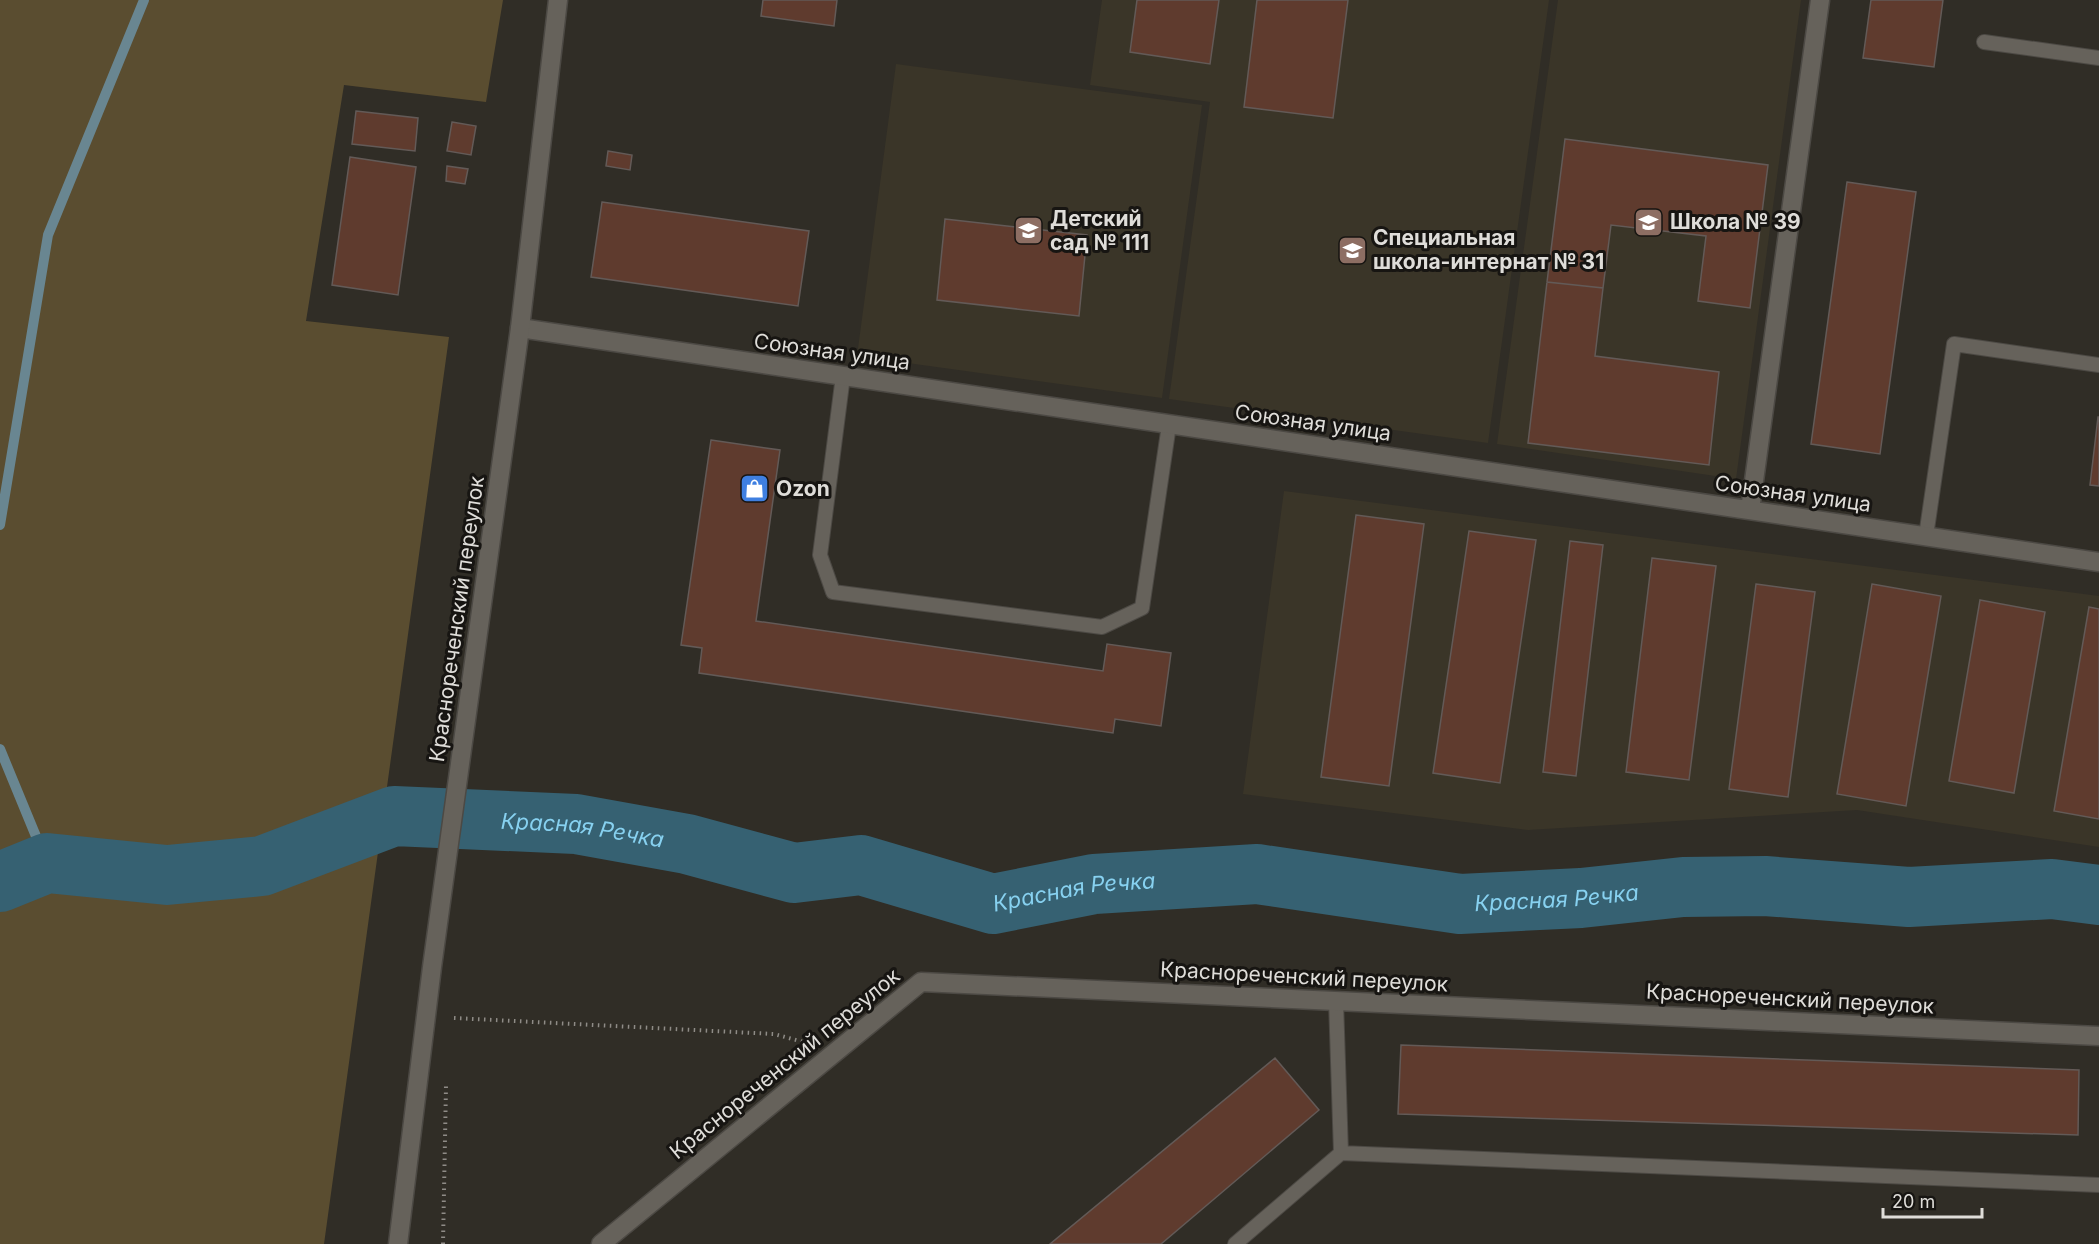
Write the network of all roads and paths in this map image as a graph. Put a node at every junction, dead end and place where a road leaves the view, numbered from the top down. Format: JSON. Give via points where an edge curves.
{"nodes":[{"id":1,"x":558,"y":0,"type":"edge"},
{"id":2,"x":1820,"y":0,"type":"edge"},
{"id":3,"x":1984,"y":42,"type":"dead end"},
{"id":4,"x":2099,"y":58,"type":"edge"},
{"id":5,"x":520,"y":328,"type":"junction"},
{"id":6,"x":2099,"y":365,"type":"edge"},
{"id":7,"x":843,"y":376,"type":"junction"},
{"id":8,"x":1169,"y":425,"type":"junction"},
{"id":9,"x":1750,"y":510,"type":"junction"},
{"id":10,"x":1926,"y":536,"type":"junction"},
{"id":11,"x":2099,"y":562,"type":"edge"},
{"id":12,"x":1336,"y":1001,"type":"junction"},
{"id":13,"x":454,"y":1018,"type":"dead end"},
{"id":14,"x":2099,"y":1036,"type":"edge"},
{"id":15,"x":836,"y":1051,"type":"junction"},
{"id":16,"x":1341,"y":1153,"type":"junction"},
{"id":17,"x":2099,"y":1185,"type":"edge"},
{"id":18,"x":398,"y":1244,"type":"edge"},
{"id":19,"x":601,"y":1244,"type":"edge"},
{"id":20,"x":1235,"y":1244,"type":"edge"}],
"edges":[{"from":1,"to":5,"type":"street","name":"Краснореченский переулок"},
{"from":2,"to":9,"type":"street"},
{"from":3,"to":4,"type":"lane"},
{"from":5,"to":7,"type":"street","name":"Союзная улица"},
{"from":5,"to":18,"type":"street","name":"Краснореченский переулок"},
{"from":6,"to":10,"type":"lane","via":[[1954,344]]},
{"from":7,"to":8,"type":"street","name":"Союзная улица"},
{"from":7,"to":8,"type":"lane","via":[[820,555],[834,592],[1102,627],[1142,608]]},
{"from":8,"to":9,"type":"street","name":"Союзная улица"},
{"from":9,"to":10,"type":"street","name":"Союзная улица"},
{"from":10,"to":11,"type":"street","name":"Союзная улица"},
{"from":12,"to":14,"type":"street","name":"Краснореченский переулок"},
{"from":12,"to":15,"type":"street","name":"Краснореченский переулок","via":[[921,982]]},
{"from":12,"to":16,"type":"lane"},
{"from":13,"to":15,"type":"path","via":[[774,1034]]},
{"from":15,"to":19,"type":"street","name":"Краснореченский переулок"},
{"from":16,"to":17,"type":"lane"},
{"from":16,"to":20,"type":"lane"}]}
